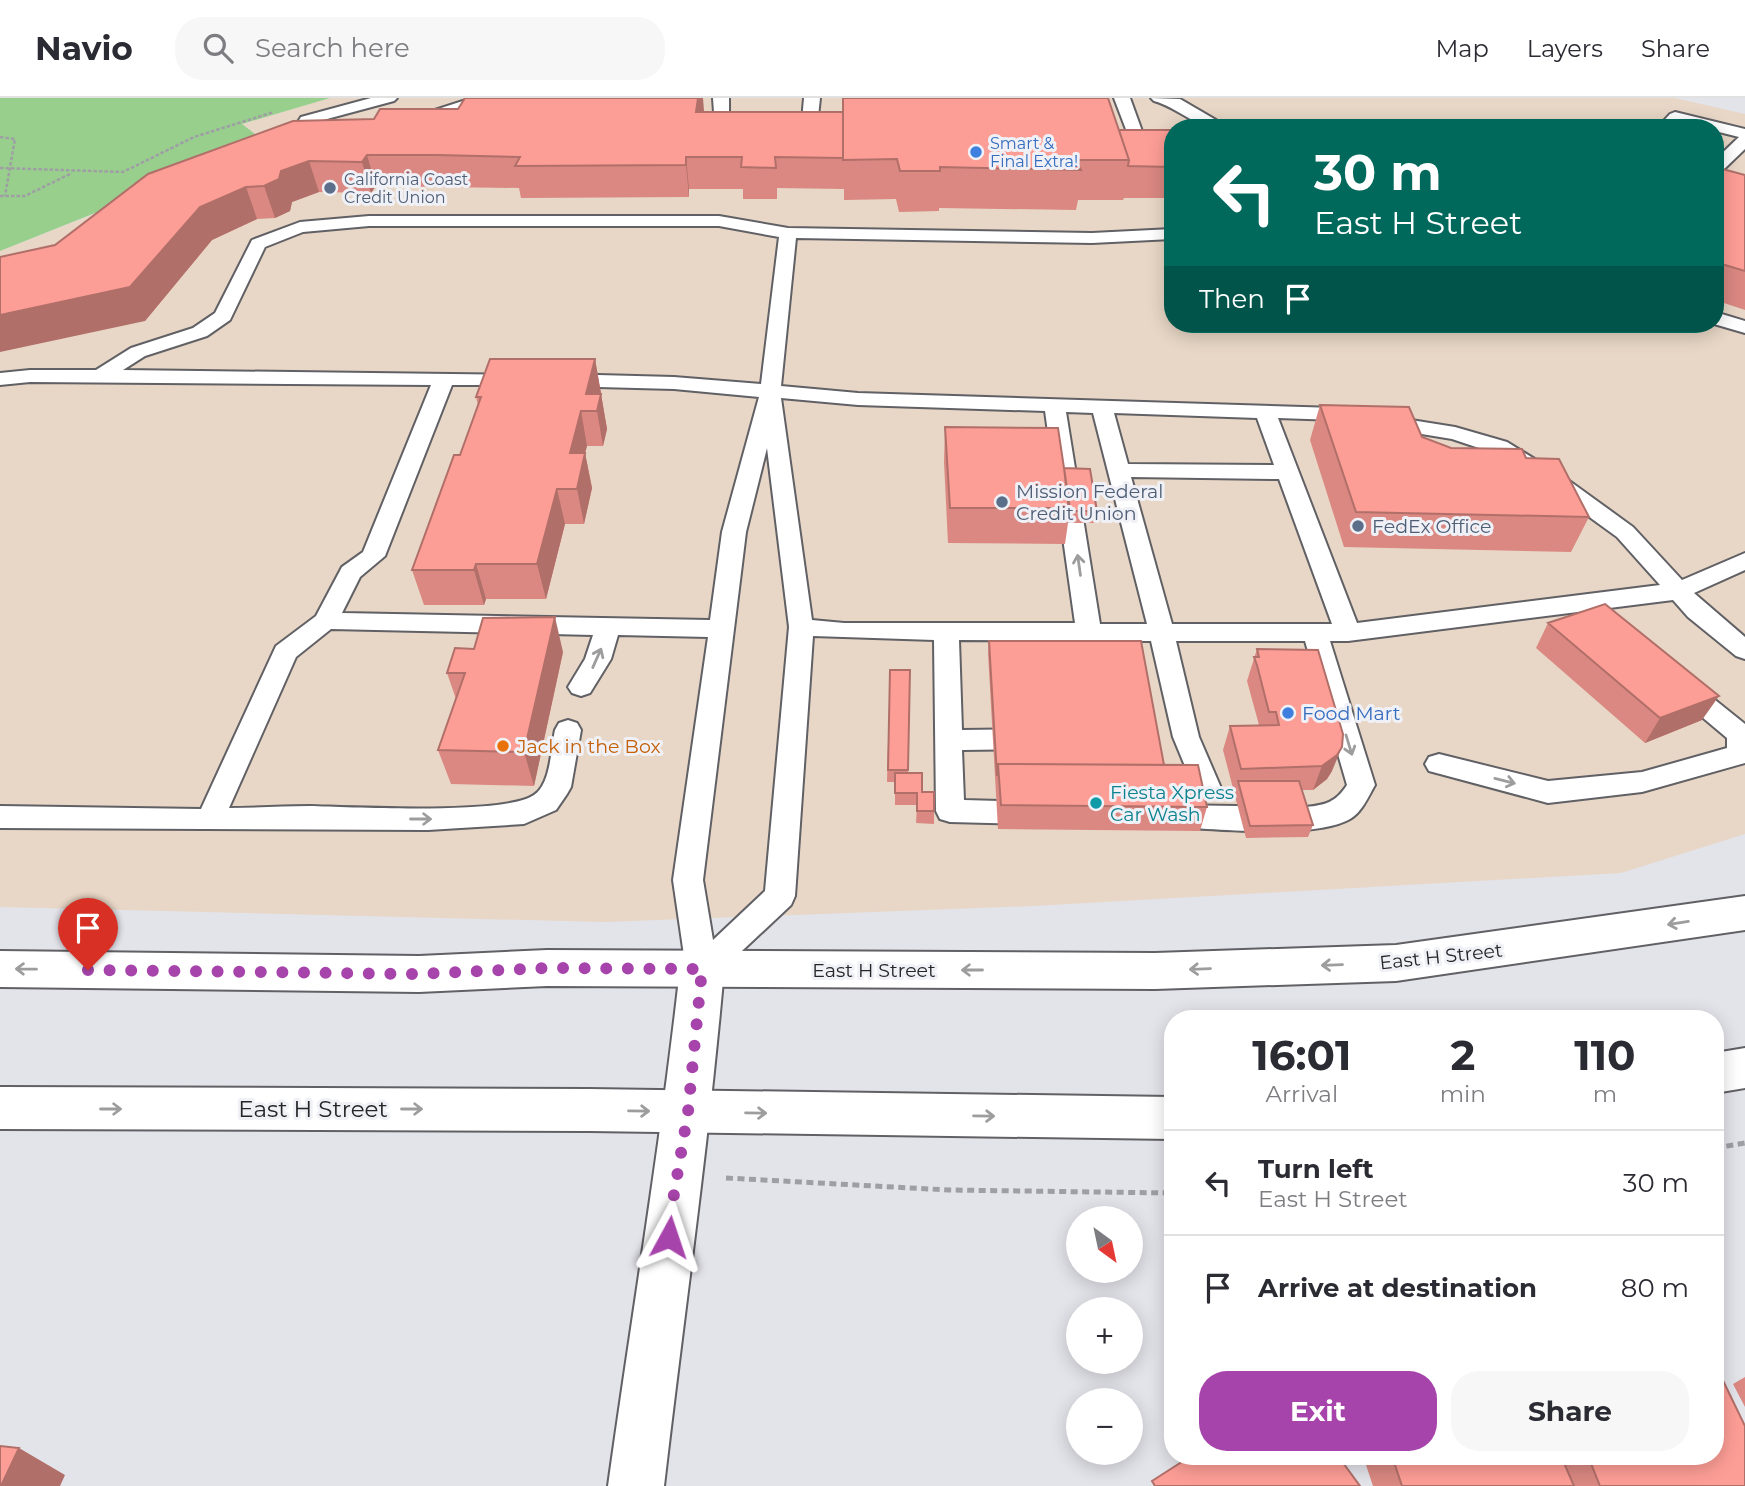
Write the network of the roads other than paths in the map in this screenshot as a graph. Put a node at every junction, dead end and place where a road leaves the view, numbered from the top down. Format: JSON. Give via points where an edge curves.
{"nodes":[{"id":1,"x":389,"y":98,"type":"edge"},
{"id":2,"x":487,"y":98,"type":"edge"},
{"id":3,"x":721,"y":98,"type":"edge"},
{"id":4,"x":812,"y":98,"type":"edge"},
{"id":5,"x":1122,"y":98,"type":"edge"},
{"id":6,"x":1159,"y":98,"type":"edge"},
{"id":7,"x":1202,"y":119,"type":"edge"},
{"id":8,"x":402,"y":124,"type":"edge"},
{"id":9,"x":1724,"y":129,"type":"edge"},
{"id":10,"x":1745,"y":134,"type":"edge"},
{"id":11,"x":1745,"y":140,"type":"edge"},
{"id":12,"x":313,"y":144,"type":"edge"},
{"id":13,"x":1164,"y":151,"type":"edge"},
{"id":14,"x":1724,"y":160,"type":"edge"},
{"id":15,"x":1724,"y":163,"type":"edge"},
{"id":16,"x":1745,"y":163,"type":"edge"},
{"id":17,"x":788,"y":233,"type":"junction"},
{"id":18,"x":1164,"y":234,"type":"edge"},
{"id":19,"x":1724,"y":321,"type":"edge"},
{"id":20,"x":1745,"y":327,"type":"edge"},
{"id":21,"x":99,"y":377,"type":"junction"},
{"id":22,"x":444,"y":378,"type":"junction"},
{"id":23,"x":0,"y":379,"type":"edge"},
{"id":24,"x":770,"y":393,"type":"junction"},
{"id":25,"x":1055,"y":407,"type":"junction"},
{"id":26,"x":1102,"y":408,"type":"junction"},
{"id":27,"x":1265,"y":412,"type":"junction"},
{"id":28,"x":1118,"y":470,"type":"junction"},
{"id":29,"x":1287,"y":472,"type":"junction"},
{"id":30,"x":1745,"y":561,"type":"edge"},
{"id":31,"x":1678,"y":591,"type":"junction"},
{"id":32,"x":1580,"y":603,"type":"junction"},
{"id":33,"x":326,"y":621,"type":"junction"},
{"id":34,"x":608,"y":627,"type":"junction"},
{"id":35,"x":801,"y":627,"type":"junction"},
{"id":36,"x":722,"y":629,"type":"junction"},
{"id":37,"x":1612,"y":630,"type":"edge"},
{"id":38,"x":947,"y":632,"type":"junction"},
{"id":39,"x":1089,"y":633,"type":"junction"},
{"id":40,"x":1162,"y":633,"type":"junction"},
{"id":41,"x":1315,"y":633,"type":"junction"},
{"id":42,"x":1348,"y":633,"type":"junction"},
{"id":43,"x":1745,"y":650,"type":"edge"},
{"id":44,"x":1655,"y":665,"type":"edge"},
{"id":45,"x":581,"y":687,"type":"dead end"},
{"id":46,"x":568,"y":730,"type":"dead end"},
{"id":47,"x":1060,"y":738,"type":"edge"},
{"id":48,"x":949,"y":740,"type":"junction"},
{"id":49,"x":1439,"y":764,"type":"dead end"},
{"id":50,"x":1207,"y":788,"type":"dead end"},
{"id":51,"x":1064,"y":813,"type":"edge"},
{"id":52,"x":1144,"y":815,"type":"edge"},
{"id":53,"x":0,"y":817,"type":"edge"},
{"id":54,"x":210,"y":820,"type":"junction"},
{"id":55,"x":1745,"y":913,"type":"edge"},
{"id":56,"x":0,"y":969,"type":"edge"},
{"id":57,"x":702,"y":969,"type":"junction"},
{"id":58,"x":1745,"y":1068,"type":"edge"},
{"id":59,"x":1724,"y":1072,"type":"edge"},
{"id":60,"x":0,"y":1108,"type":"edge"},
{"id":61,"x":688,"y":1112,"type":"junction"},
{"id":62,"x":1164,"y":1118,"type":"edge"},
{"id":63,"x":636,"y":1486,"type":"edge"}],
"edges":[{"from":1,"to":12,"type":"lane","via":[[306,120],[282,152]]},
{"from":2,"to":8,"type":"lane"},
{"from":3,"to":4,"type":"lane","via":[[721,124],[809,126]]},
{"from":5,"to":13,"type":"lane","via":[[1141,150]]},
{"from":6,"to":7,"type":"lane"},
{"from":9,"to":10,"type":"lane"},
{"from":11,"to":14,"type":"lane"},
{"from":15,"to":16,"type":"lane"},
{"from":17,"to":18,"type":"lane","via":[[1092,238]]},
{"from":17,"to":21,"type":"lane","via":[[719,221],[369,221],[300,227],[258,244],[223,316],[200,332],[138,352]]},
{"from":17,"to":24,"type":"lane"},
{"from":19,"to":20,"type":"lane"},
{"from":21,"to":22,"type":"lane"},
{"from":21,"to":23,"type":"lane"},
{"from":22,"to":24,"type":"lane","via":[[674,383]]},
{"from":22,"to":33,"type":"lane","via":[[373,556],[350,572]]},
{"from":24,"to":25,"type":"lane"},
{"from":24,"to":35,"type":"lane"},
{"from":24,"to":36,"type":"lane","via":[[734,532]]},
{"from":25,"to":26,"type":"lane"},
{"from":39,"to":25,"type":"lane","one_way":true},
{"from":26,"to":27,"type":"lane"},
{"from":26,"to":28,"type":"lane"},
{"from":27,"to":29,"type":"lane"},
{"from":27,"to":31,"type":"lane","via":[[1336,414],[1397,423],[1455,433],[1499,447],[1625,532]]},
{"from":28,"to":29,"type":"lane"},
{"from":28,"to":40,"type":"lane"},
{"from":29,"to":42,"type":"lane"},
{"from":30,"to":31,"type":"lane"},
{"from":31,"to":32,"type":"lane"},
{"from":31,"to":43,"type":"lane"},
{"from":32,"to":37,"type":"lane"},
{"from":32,"to":42,"type":"lane"},
{"from":33,"to":34,"type":"lane"},
{"from":33,"to":54,"type":"lane","via":[[285,652]]},
{"from":34,"to":36,"type":"lane"},
{"from":45,"to":34,"type":"lane","one_way":true,"via":[[598,659]]},
{"from":35,"to":38,"type":"lane"},
{"from":35,"to":57,"type":"lane","via":[[780,896]]},
{"from":36,"to":57,"type":"lane","via":[[688,880]]},
{"from":38,"to":39,"type":"lane"},
{"from":38,"to":48,"type":"lane"},
{"from":39,"to":40,"type":"lane"},
{"from":40,"to":41,"type":"lane"},
{"from":40,"to":50,"type":"lane","via":[[1176,737]]},
{"from":41,"to":42,"type":"lane"},
{"from":41,"to":52,"type":"lane","one_way":true,"via":[[1361,785],[1352,802],[1335,815]]},
{"from":49,"to":44,"type":"lane","one_way":true,"via":[[1548,792],[1642,782],[1740,754],[1741,735]]},
{"from":54,"to":46,"type":"lane","one_way":true,"via":[[428,819],[524,813],[546,802],[557,787]]},
{"from":47,"to":48,"type":"lane"},
{"from":48,"to":51,"type":"lane","via":[[950,811]]},
{"from":53,"to":54,"type":"lane"},
{"from":55,"to":57,"type":"main road","name":"East H Street","one_way":true,"via":[[1415,962],[1155,971]]},
{"from":57,"to":56,"type":"main road","name":"East H Street","one_way":true,"via":[[547,968],[419,974]]},
{"from":57,"to":61,"type":"main road"},
{"from":58,"to":59,"type":"main road"},
{"from":60,"to":61,"type":"main road","name":"East H Street","one_way":true},
{"from":61,"to":62,"type":"main road","name":"East H Street","one_way":true},
{"from":61,"to":63,"type":"main road"}]}
